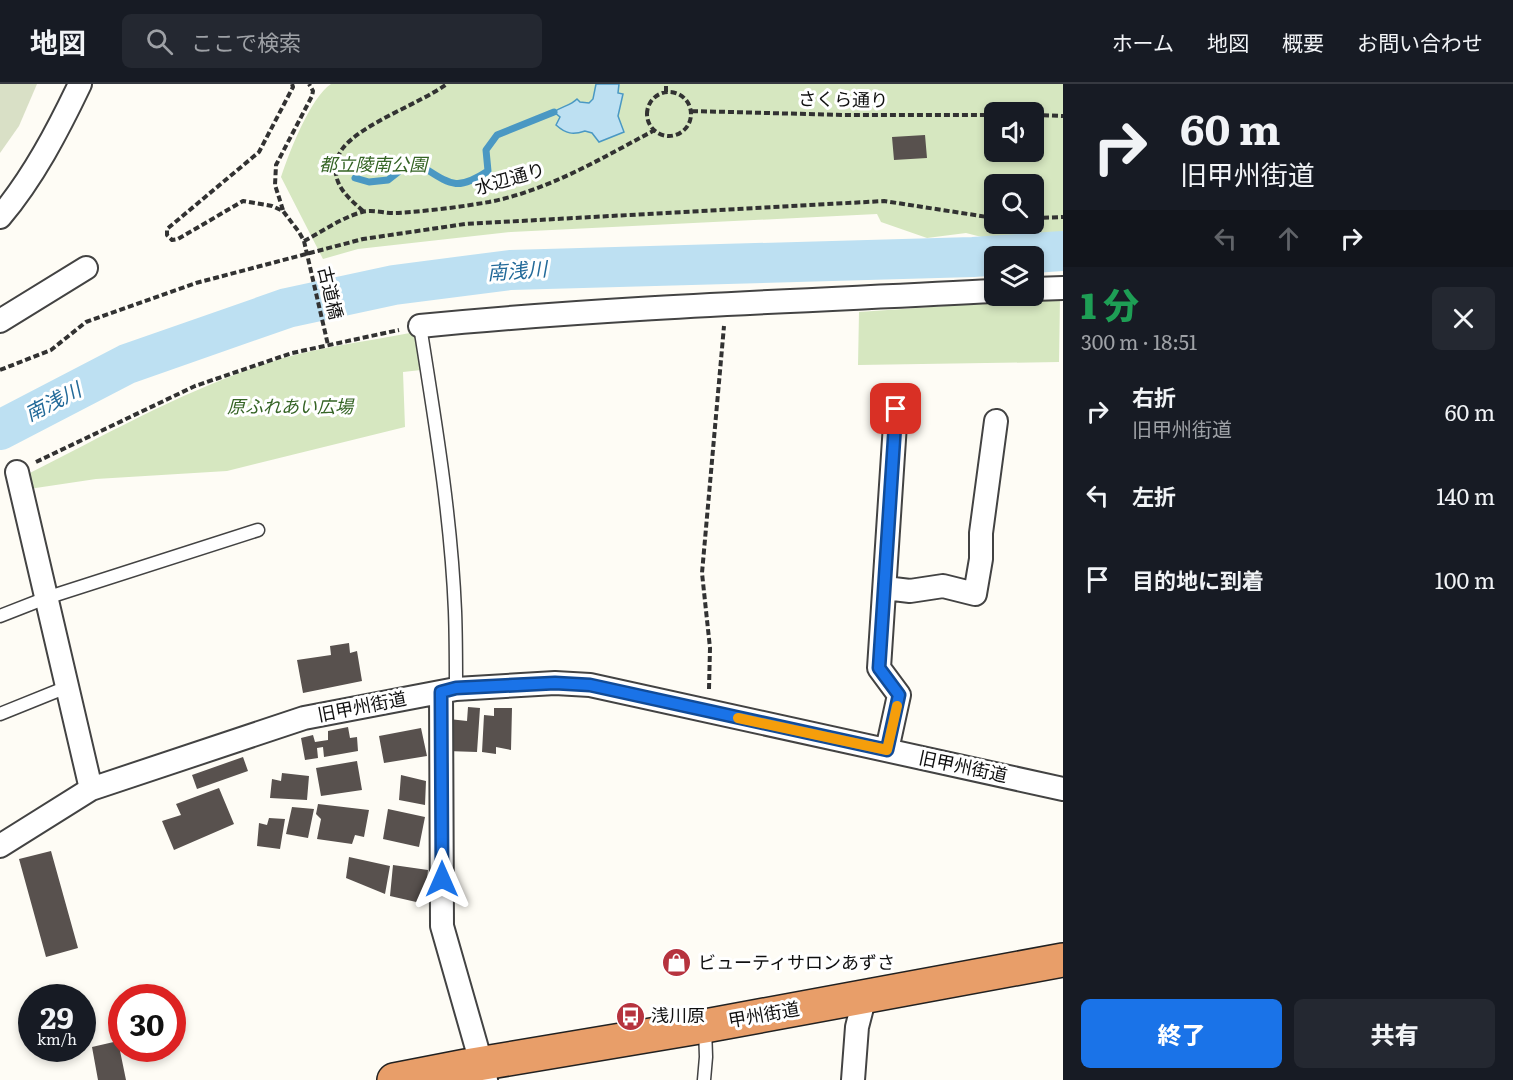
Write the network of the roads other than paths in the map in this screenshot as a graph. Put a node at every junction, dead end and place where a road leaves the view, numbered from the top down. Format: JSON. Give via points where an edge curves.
{"nodes":[{"id":1,"x":80,"y":84,"type":"edge"},
{"id":2,"x":0,"y":217,"type":"edge"},
{"id":3,"x":86,"y":268,"type":"dead end"},
{"id":4,"x":1063,"y":288,"type":"edge"},
{"id":5,"x":1044,"y":289,"type":"edge"},
{"id":6,"x":984,"y":292,"type":"edge"},
{"id":7,"x":0,"y":321,"type":"edge"},
{"id":8,"x":420,"y":326,"type":"joint"},
{"id":9,"x":896,"y":409,"type":"dead end"},
{"id":10,"x":996,"y":422,"type":"dead end"},
{"id":11,"x":16,"y":472,"type":"road end"},
{"id":12,"x":258,"y":530,"type":"dead end"},
{"id":13,"x":885,"y":588,"type":"junction"},
{"id":14,"x":46,"y":598,"type":"junction"},
{"id":15,"x":0,"y":616,"type":"edge"},
{"id":16,"x":67,"y":687,"type":"junction"},
{"id":17,"x":448,"y":690,"type":"junction"},
{"id":18,"x":0,"y":714,"type":"edge"},
{"id":19,"x":887,"y":750,"type":"junction"},
{"id":20,"x":91,"y":789,"type":"junction"},
{"id":21,"x":1063,"y":789,"type":"edge"},
{"id":22,"x":0,"y":846,"type":"edge"},
{"id":23,"x":1063,"y":960,"type":"edge"},
{"id":24,"x":865,"y":996,"type":"junction"},
{"id":25,"x":705,"y":1026,"type":"junction"},
{"id":26,"x":484,"y":1072,"type":"edge"},
{"id":27,"x":394,"y":1080,"type":"edge"},
{"id":28,"x":704,"y":1080,"type":"edge"},
{"id":29,"x":853,"y":1080,"type":"edge"}],
"edges":[{"from":1,"to":2,"type":"street","via":[[50,143]]},
{"from":3,"to":7,"type":"street"},
{"from":4,"to":5,"type":"street"},
{"from":6,"to":8,"type":"street","via":[[532,315]]},
{"from":8,"to":17,"type":"lane","via":[[449,530],[455,612]]},
{"from":9,"to":13,"type":"street"},
{"from":10,"to":13,"type":"street","via":[[975,594],[943,586],[910,591]]},
{"from":11,"to":14,"type":"street"},
{"from":12,"to":14,"type":"lane"},
{"from":13,"to":19,"type":"street","via":[[879,668],[899,695]]},
{"from":14,"to":15,"type":"lane"},
{"from":14,"to":16,"type":"street"},
{"from":16,"to":18,"type":"lane"},
{"from":16,"to":20,"type":"street"},
{"from":17,"to":19,"type":"street","name":"旧甲州街道","via":[[555,683],[590,685]]},
{"from":17,"to":20,"type":"street","name":"旧甲州街道","via":[[303,718]]},
{"from":17,"to":26,"type":"street","via":[[442,926]]},
{"from":19,"to":21,"type":"street","name":"旧甲州街道"},
{"from":20,"to":22,"type":"street","name":"旧甲州街道"},
{"from":23,"to":24,"type":"highway","name":"甲州街道"},
{"from":24,"to":25,"type":"highway","name":"甲州街道"},
{"from":24,"to":29,"type":"street","via":[[857,1027]]},
{"from":25,"to":26,"type":"highway","name":"甲州街道"},
{"from":25,"to":28,"type":"lane"},
{"from":26,"to":27,"type":"highway","name":"甲州街道"}]}
